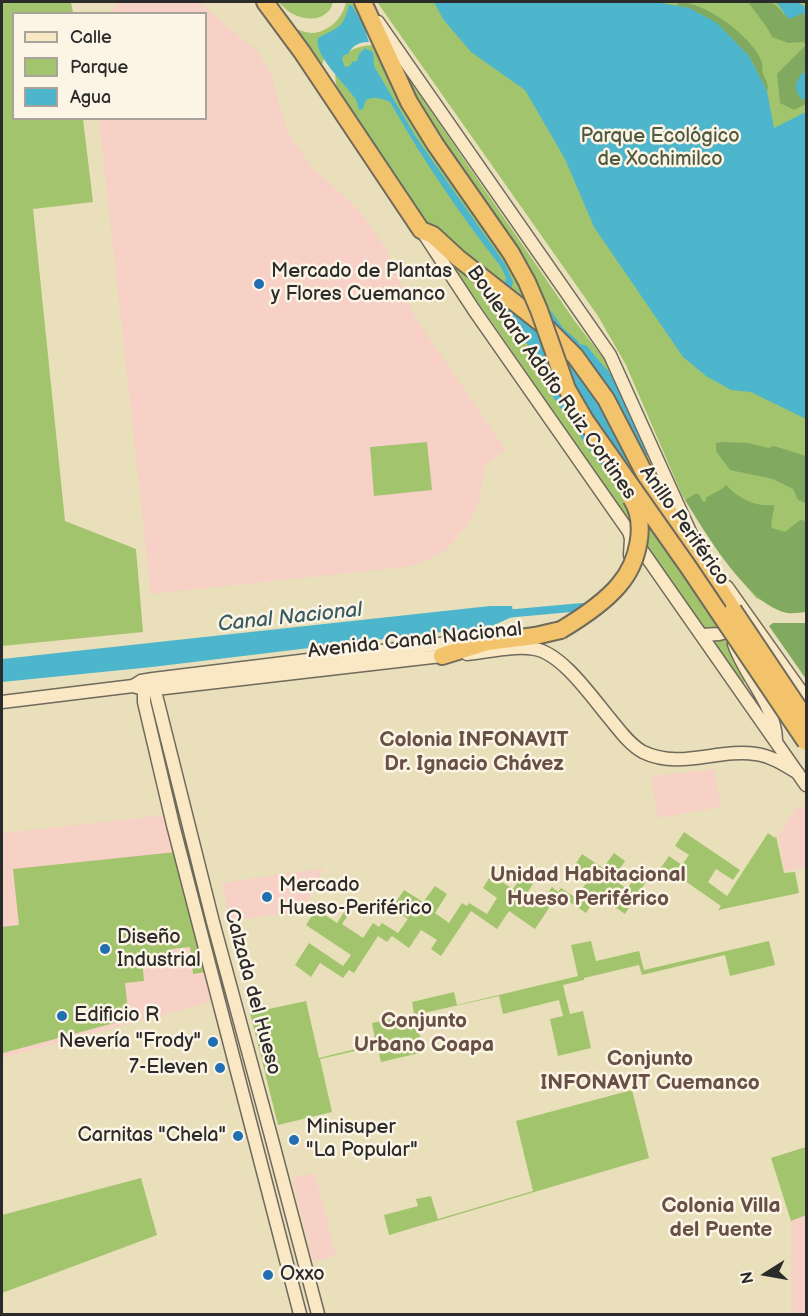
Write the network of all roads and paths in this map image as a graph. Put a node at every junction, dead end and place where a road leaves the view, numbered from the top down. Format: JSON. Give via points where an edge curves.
{"nodes":[{"id":1,"x":265,"y":2,"type":"edge"},
{"id":2,"x":363,"y":2,"type":"edge"},
{"id":3,"x":421,"y":230,"type":"junction"},
{"id":4,"x":598,"y":438,"type":"junction"},
{"id":5,"x":629,"y":531,"type":"junction"},
{"id":6,"x":748,"y":615,"type":"junction"},
{"id":7,"x":735,"y":630,"type":"junction"},
{"id":8,"x":701,"y":635,"type":"junction"},
{"id":9,"x":442,"y":656,"type":"junction"},
{"id":10,"x":145,"y":685,"type":"junction"},
{"id":11,"x":174,"y":687,"type":"junction"},
{"id":12,"x":807,"y":698,"type":"edge"},
{"id":13,"x":2,"y":702,"type":"edge"},
{"id":14,"x":157,"y":706,"type":"junction"},
{"id":15,"x":807,"y":719,"type":"edge"},
{"id":16,"x":776,"y":742,"type":"junction"},
{"id":17,"x":807,"y":742,"type":"edge"},
{"id":18,"x":761,"y":755,"type":"junction"},
{"id":19,"x":798,"y":773,"type":"junction"},
{"id":20,"x":807,"y":785,"type":"edge"},
{"id":21,"x":300,"y":1314,"type":"edge"},
{"id":22,"x":318,"y":1314,"type":"edge"}],
"edges":[{"from":1,"to":3,"type":"highway","name":"Boulevard Adolfo Ruiz Cortines"},
{"from":2,"to":4,"type":"highway","name":"Anillo Periférico","bridge":true,"via":[[409,102],[520,268],[567,389]]},
{"from":2,"to":6,"type":"main road","name":"Boulevard Adolfo Ruiz Cortines","via":[[610,355],[693,538]]},
{"from":3,"to":5,"type":"main road","name":"Boulevard Adolfo Ruiz Cortines"},
{"from":3,"to":15,"type":"highway","name":"Anillo Periférico","bridge":true,"via":[[434,236],[561,340],[590,374],[649,482]]},
{"from":4,"to":9,"type":"highway","bridge":true,"via":[[602,456],[635,504],[639,517],[637,548],[626,577],[587,613],[561,630],[487,642]]},
{"from":4,"to":17,"type":"highway","name":"Anillo Periférico","bridge":true},
{"from":5,"to":8,"type":"main road","name":"Boulevard Adolfo Ruiz Cortines"},
{"from":5,"to":10,"type":"main road","name":"Avenida Canal Nacional","via":[[629,559],[618,582],[554,626]]},
{"from":6,"to":7,"type":"main road","via":[[741,618]]},
{"from":6,"to":12,"type":"main road","name":"Boulevard Adolfo Ruiz Cortines"},
{"from":7,"to":8,"type":"main road"},
{"from":7,"to":16,"type":"main road","via":[[733,641],[738,656],[770,713]]},
{"from":8,"to":16,"type":"main road","name":"Boulevard Adolfo Ruiz Cortines"},
{"from":9,"to":11,"type":"main road","name":"Avenida Canal Nacional"},
{"from":9,"to":18,"type":"main road","name":"Avenida Canal Nacional","via":[[521,648],[539,650],[564,667],[641,751],[677,759]]},
{"from":10,"to":11,"type":"main road","name":"Avenida Canal Nacional"},
{"from":10,"to":13,"type":"main road","name":"Avenida Canal Nacional"},
{"from":10,"to":14,"type":"main road","name":"Calzada del Hueso"},
{"from":10,"to":21,"type":"main road","name":"Calzada del Hueso","via":[[144,702],[173,825]]},
{"from":11,"to":14,"type":"main road","via":[[162,694]]},
{"from":14,"to":22,"type":"main road","name":"Calzada del Hueso"},
{"from":16,"to":18,"type":"main road"},
{"from":16,"to":19,"type":"main road","name":"Boulevard Adolfo Ruiz Cortines"},
{"from":18,"to":19,"type":"main road","name":"Avenida Canal Nacional"},
{"from":19,"to":20,"type":"main road","name":"Boulevard Adolfo Ruiz Cortines"}]}
